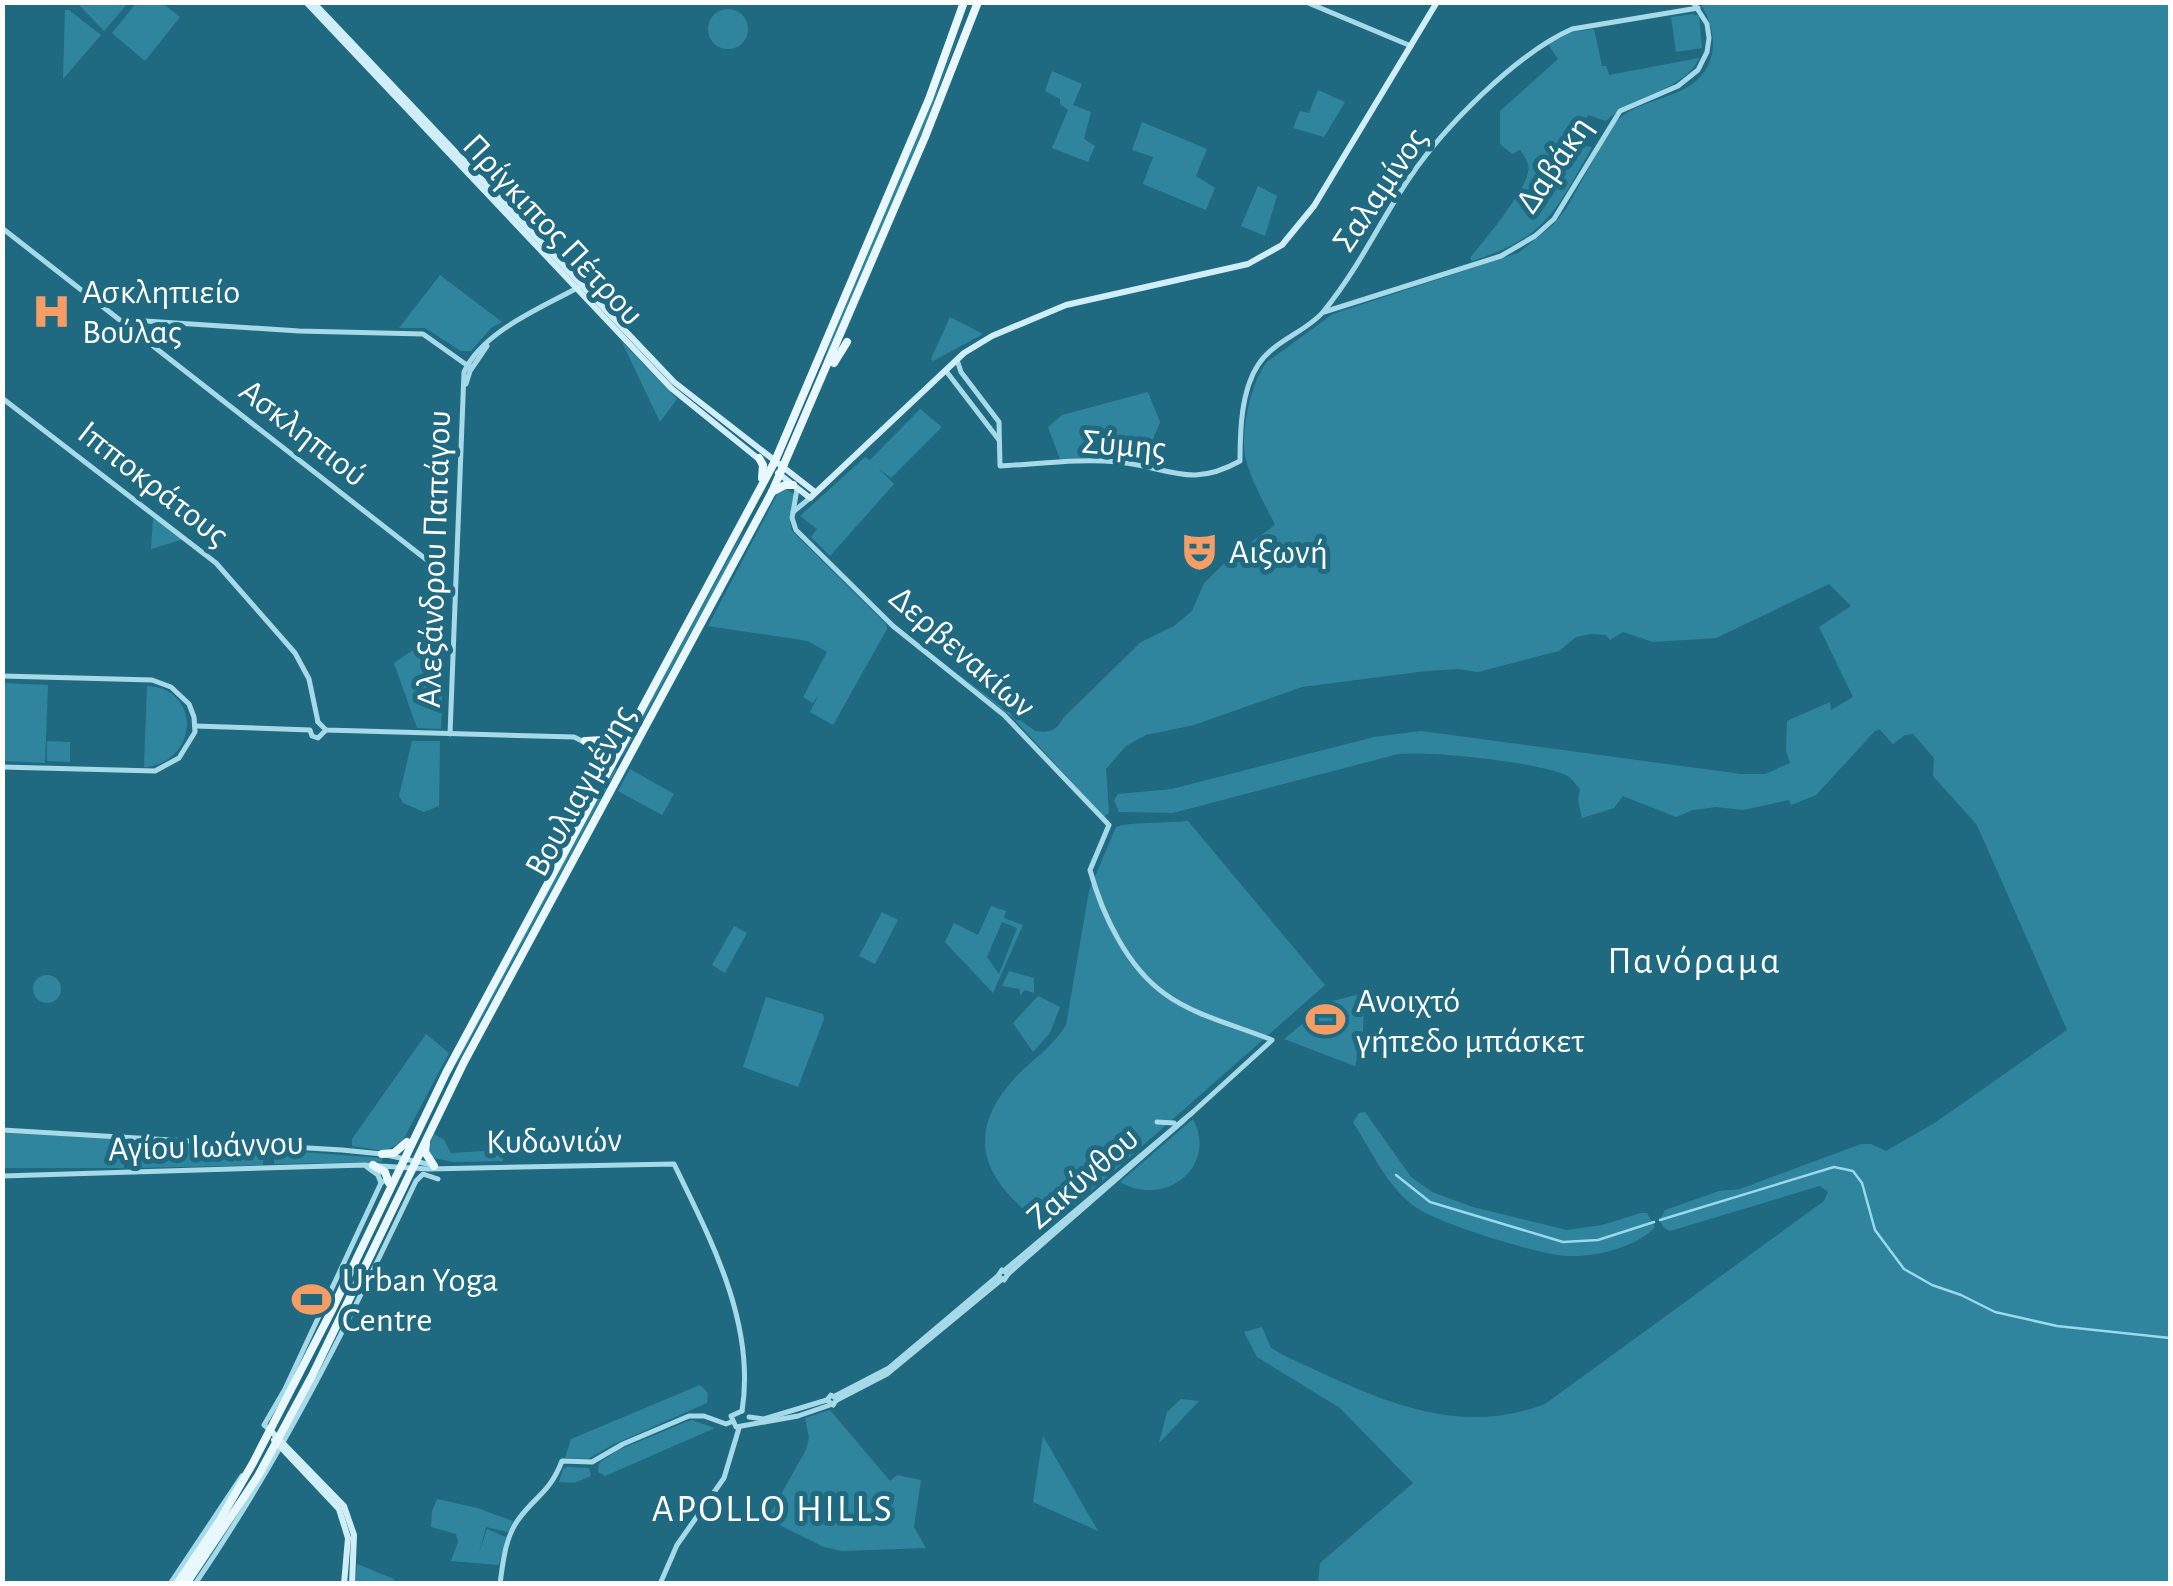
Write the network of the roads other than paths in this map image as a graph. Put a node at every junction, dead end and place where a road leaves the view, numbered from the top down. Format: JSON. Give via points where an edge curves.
{"nodes":[{"id":1,"x":310,"y":2,"type":"edge"},
{"id":2,"x":964,"y":2,"type":"edge"},
{"id":3,"x":978,"y":2,"type":"edge"},
{"id":4,"x":1306,"y":2,"type":"edge"},
{"id":5,"x":1437,"y":2,"type":"edge"},
{"id":6,"x":1692,"y":6,"type":"edge"},
{"id":7,"x":1411,"y":46,"type":"junction"},
{"id":8,"x":931,"y":140,"type":"dead end"},
{"id":9,"x":922,"y":145,"type":"junction"},
{"id":10,"x":2,"y":228,"type":"edge"},
{"id":11,"x":579,"y":287,"type":"junction"},
{"id":12,"x":1323,"y":312,"type":"junction"},
{"id":13,"x":126,"y":324,"type":"junction"},
{"id":14,"x":847,"y":342,"type":"dead end"},
{"id":15,"x":488,"y":345,"type":"junction"},
{"id":16,"x":454,"y":354,"type":"junction"},
{"id":17,"x":477,"y":354,"type":"junction"},
{"id":18,"x":957,"y":360,"type":"junction"},
{"id":19,"x":470,"y":367,"type":"junction"},
{"id":20,"x":946,"y":371,"type":"junction"},
{"id":21,"x":821,"y":384,"type":"junction"},
{"id":22,"x":2,"y":398,"type":"edge"},
{"id":23,"x":1000,"y":441,"type":"junction"},
{"id":24,"x":759,"y":458,"type":"junction"},
{"id":25,"x":1240,"y":461,"type":"joint"},
{"id":26,"x":773,"y":464,"type":"junction"},
{"id":27,"x":782,"y":471,"type":"junction"},
{"id":28,"x":761,"y":486,"type":"junction"},
{"id":29,"x":794,"y":486,"type":"junction"},
{"id":30,"x":772,"y":492,"type":"junction"},
{"id":31,"x":813,"y":495,"type":"junction"},
{"id":32,"x":794,"y":512,"type":"junction"},
{"id":33,"x":432,"y":564,"type":"dead end"},
{"id":34,"x":2,"y":676,"type":"edge"},
{"id":35,"x":318,"y":722,"type":"junction"},
{"id":36,"x":195,"y":726,"type":"junction"},
{"id":37,"x":310,"y":730,"type":"junction"},
{"id":38,"x":326,"y":730,"type":"junction"},
{"id":39,"x":630,"y":732,"type":"junction"},
{"id":40,"x":450,"y":734,"type":"junction"},
{"id":41,"x":585,"y":741,"type":"junction"},
{"id":42,"x":620,"y":760,"type":"junction"},
{"id":43,"x":2,"y":767,"type":"edge"},
{"id":44,"x":1272,"y":1040,"type":"joint"},
{"id":45,"x":1187,"y":1117,"type":"junction"},
{"id":46,"x":1177,"y":1122,"type":"junction"},
{"id":47,"x":430,"y":1129,"type":"junction"},
{"id":48,"x":2,"y":1130,"type":"edge"},
{"id":49,"x":416,"y":1131,"type":"junction"},
{"id":50,"x":1161,"y":1136,"type":"junction"},
{"id":51,"x":382,"y":1154,"type":"junction"},
{"id":52,"x":413,"y":1165,"type":"junction"},
{"id":53,"x":369,"y":1166,"type":"junction"},
{"id":54,"x":400,"y":1166,"type":"junction"},
{"id":55,"x":434,"y":1166,"type":"junction"},
{"id":56,"x":2,"y":1176,"type":"edge"},
{"id":57,"x":438,"y":1179,"type":"dead end"},
{"id":58,"x":385,"y":1180,"type":"junction"},
{"id":59,"x":385,"y":1197,"type":"junction"},
{"id":60,"x":1006,"y":1272,"type":"junction"},
{"id":61,"x":742,"y":1411,"type":"junction"},
{"id":62,"x":748,"y":1421,"type":"junction"},
{"id":63,"x":731,"y":1422,"type":"junction"},
{"id":64,"x":739,"y":1428,"type":"junction"},
{"id":65,"x":270,"y":1430,"type":"junction"},
{"id":66,"x":279,"y":1444,"type":"junction"},
{"id":67,"x":174,"y":1584,"type":"edge"},
{"id":68,"x":186,"y":1584,"type":"edge"},
{"id":69,"x":194,"y":1584,"type":"edge"},
{"id":70,"x":348,"y":1584,"type":"edge"},
{"id":71,"x":500,"y":1584,"type":"edge"},
{"id":72,"x":660,"y":1584,"type":"edge"}],
"edges":[{"from":1,"to":11,"type":"main road","name":"Πρίγκιπος Πέτρου"},
{"from":2,"to":26,"type":"main road","name":"Βουλιαγμένης"},
{"from":3,"to":9,"type":"main road","name":"Βουλιαγμένης"},
{"from":4,"to":7,"type":"street"},
{"from":5,"to":7,"type":"main road"},
{"from":6,"to":12,"type":"street","name":"Σαλαμίνος","via":[[1572,29],[1512,68],[1410,177]]},
{"from":6,"to":12,"type":"street","name":"Δαβάκη","via":[[1709,38],[1698,70],[1620,111],[1554,218],[1535,236],[1501,256]]},
{"from":7,"to":18,"type":"main road","via":[[1314,206],[1282,245],[1216,273],[1046,311]]},
{"from":8,"to":9,"type":"main road"},
{"from":9,"to":21,"type":"main road","name":"Βουλιαγμένης"},
{"from":10,"to":13,"type":"street","name":"Ασκληπιού"},
{"from":11,"to":15,"type":"street"},
{"from":11,"to":24,"type":"main road","name":"Πρίγκιπος Πέτρου","via":[[678,395]]},
{"from":11,"to":26,"type":"main road","name":"Πρίγκιπος Πέτρου","via":[[682,390]]},
{"from":12,"to":25,"type":"street","name":"Σαλαμίνος","via":[[1258,365],[1245,404]]},
{"from":13,"to":16,"type":"street","via":[[423,334]]},
{"from":13,"to":33,"type":"street","name":"Ασκληπιού"},
{"from":14,"to":21,"type":"main road"},
{"from":15,"to":17,"type":"street"},
{"from":15,"to":19,"type":"street"},
{"from":16,"to":17,"type":"street"},
{"from":16,"to":19,"type":"street"},
{"from":17,"to":19,"type":"street"},
{"from":18,"to":20,"type":"main road"},
{"from":18,"to":23,"type":"street","via":[[999,422]]},
{"from":19,"to":40,"type":"street","name":"Αλεξάνδρου Παπάγου","via":[[464,376]]},
{"from":20,"to":23,"type":"street"},
{"from":20,"to":31,"type":"main road"},
{"from":21,"to":27,"type":"main road","name":"Βουλιαγμένης"},
{"from":22,"to":35,"type":"street","name":"Ιπποκράτους","via":[[210,556],[295,653]]},
{"from":23,"to":25,"type":"street","name":"Σύμης","via":[[1000,466],[1118,462],[1195,478]]},
{"from":24,"to":26,"type":"main road","name":"Πρίγκιπος Πέτρου"},
{"from":24,"to":28,"type":"main road"},
{"from":26,"to":27,"type":"main road","name":"Πρίγκιπος Πέτρου"},
{"from":26,"to":28,"type":"main road","name":"Βουλιαγμένης"},
{"from":27,"to":29,"type":"main road"},
{"from":27,"to":30,"type":"main road","name":"Βουλιαγμένης"},
{"from":27,"to":31,"type":"main road"},
{"from":28,"to":39,"type":"main road","name":"Βουλιαγμένης"},
{"from":29,"to":30,"type":"main road"},
{"from":29,"to":31,"type":"main road"},
{"from":29,"to":32,"type":"street"},
{"from":30,"to":42,"type":"main road","name":"Βουλιαγμένης"},
{"from":31,"to":32,"type":"street"},
{"from":32,"to":44,"type":"street","name":"Δερβενακίων","via":[[796,530],[874,609],[1004,715],[1108,825],[1090,870],[1127,954],[1148,980],[1168,996]]},
{"from":34,"to":36,"type":"street","via":[[158,682],[184,697]]},
{"from":35,"to":37,"type":"street"},
{"from":35,"to":38,"type":"street"},
{"from":36,"to":37,"type":"street"},
{"from":36,"to":43,"type":"street","via":[[182,755],[155,770]]},
{"from":37,"to":38,"type":"street","via":[[318,738]]},
{"from":38,"to":40,"type":"street"},
{"from":39,"to":41,"type":"main road"},
{"from":39,"to":42,"type":"main road","name":"Βουλιαγμένης"},
{"from":40,"to":41,"type":"street"},
{"from":41,"to":42,"type":"street"},
{"from":42,"to":47,"type":"main road","name":"Βουλιαγμένης"},
{"from":42,"to":49,"type":"main road","name":"Βουλιαγμένης"},
{"from":44,"to":45,"type":"street","name":"Ζακύνθου"},
{"from":45,"to":46,"type":"street","name":"Ζακύνθου"},
{"from":45,"to":60,"type":"street","name":"Ζακύνθου"},
{"from":46,"to":50,"type":"street","name":"Ζακύνθου"},
{"from":46,"to":50,"type":"street","via":[[1159,1123]]},
{"from":47,"to":52,"type":"main road","name":"Βουλιαγμένης"},
{"from":47,"to":55,"type":"main road","via":[[425,1152]]},
{"from":48,"to":51,"type":"street"},
{"from":49,"to":51,"type":"main road","via":[[401,1148]]},
{"from":49,"to":54,"type":"main road","name":"Βουλιαγμένης"},
{"from":50,"to":60,"type":"street","name":"Ζακύνθου"},
{"from":51,"to":54,"type":"street"},
{"from":52,"to":54,"type":"street","name":"Κυδωνιών"},
{"from":52,"to":55,"type":"street","name":"Κυδωνιών"},
{"from":52,"to":66,"type":"main road","name":"Βουλιαγμένης"},
{"from":53,"to":54,"type":"street","name":"Αγίου Ιωάννου"},
{"from":53,"to":56,"type":"street","name":"Αγίου Ιωάννου"},
{"from":53,"to":58,"type":"main road"},
{"from":54,"to":58,"type":"street"},
{"from":54,"to":59,"type":"main road","name":"Βουλιαγμένης"},
{"from":55,"to":61,"type":"street","name":"Κυδωνιών","via":[[674,1164],[715,1253],[744,1341]]},
{"from":57,"to":66,"type":"street","via":[[423,1174],[416,1181]]},
{"from":58,"to":59,"type":"main road"},
{"from":58,"to":65,"type":"street","via":[[264,1425]]},
{"from":59,"to":65,"type":"main road","name":"Βουλιαγμένης"},
{"from":60,"to":62,"type":"street","via":[[887,1374],[798,1416]]},
{"from":61,"to":62,"type":"street"},
{"from":61,"to":63,"type":"street"},
{"from":62,"to":64,"type":"street"},
{"from":63,"to":64,"type":"street"},
{"from":63,"to":71,"type":"street","via":[[689,1416],[592,1462],[562,1461],[554,1483],[518,1520]]},
{"from":64,"to":72,"type":"street","via":[[724,1478],[677,1545]]},
{"from":65,"to":66,"type":"main road"},
{"from":65,"to":67,"type":"main road","name":"Βουλιαγμένης","via":[[220,1520]]},
{"from":66,"to":68,"type":"main road","name":"Βουλιαγμένης"},
{"from":66,"to":69,"type":"street","via":[[240,1518]]},
{"from":66,"to":70,"type":"main road","via":[[344,1506],[354,1535]]}]}
